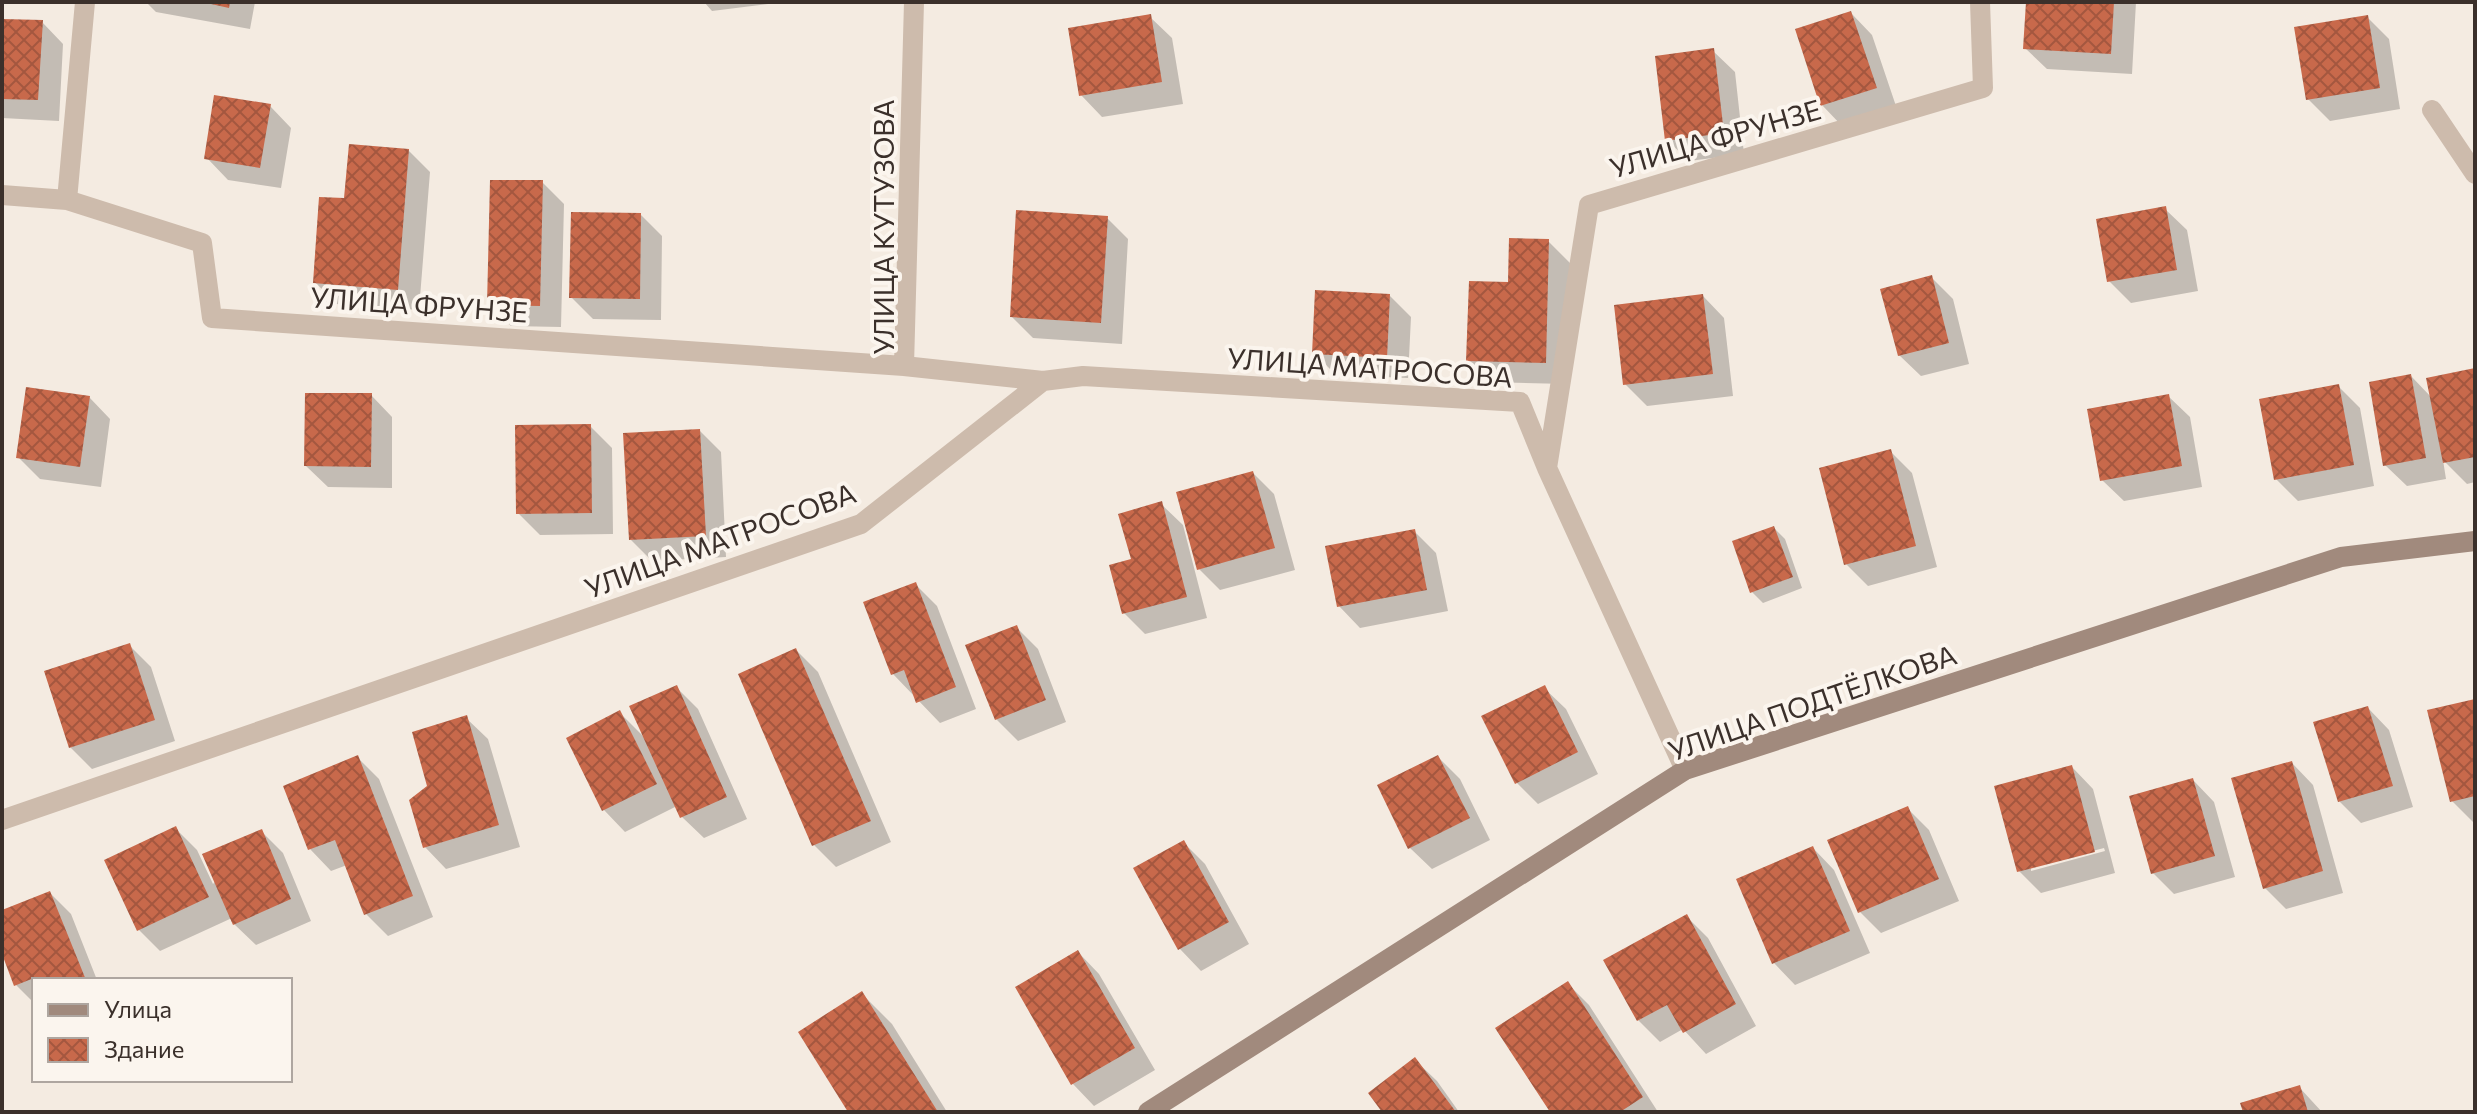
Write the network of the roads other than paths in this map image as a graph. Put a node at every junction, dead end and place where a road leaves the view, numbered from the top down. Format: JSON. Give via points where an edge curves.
{"nodes":[{"id":1,"x":85,"y":2,"type":"edge"},
{"id":2,"x":914,"y":2,"type":"edge"},
{"id":3,"x":1980,"y":2,"type":"edge"},
{"id":4,"x":2432,"y":110,"type":"dead end"},
{"id":5,"x":2475,"y":174,"type":"edge"},
{"id":6,"x":2,"y":195,"type":"edge"},
{"id":7,"x":67,"y":200,"type":"junction"},
{"id":8,"x":904,"y":366,"type":"junction"},
{"id":9,"x":1043,"y":381,"type":"junction"},
{"id":10,"x":1547,"y":468,"type":"junction"},
{"id":11,"x":2475,"y":541,"type":"edge"},
{"id":12,"x":1685,"y":770,"type":"junction"},
{"id":13,"x":2,"y":820,"type":"edge"},
{"id":14,"x":1148,"y":1112,"type":"edge"}],
"edges":[{"from":1,"to":7,"type":"street"},
{"from":2,"to":8,"type":"street","name":"УЛИЦА КУТУЗОВА"},
{"from":3,"to":10,"type":"street","name":"УЛИЦА ФРУНЗЕ","via":[[1983,88],[1589,205]]},
{"from":4,"to":5,"type":"street"},
{"from":6,"to":7,"type":"street","name":"УЛИЦА ФРУНЗЕ"},
{"from":7,"to":8,"type":"street","name":"УЛИЦА ФРУНЗЕ","via":[[202,243],[212,318]]},
{"from":8,"to":9,"type":"street","name":"УЛИЦА КУТУЗОВА"},
{"from":9,"to":10,"type":"street","name":"УЛИЦА МАТРОСОВА","via":[[1083,376],[1520,402]]},
{"from":9,"to":13,"type":"street","name":"УЛИЦА МАТРОСОВА","via":[[861,524]]},
{"from":10,"to":12,"type":"street","name":"УЛИЦА МАТРОСОВА"},
{"from":11,"to":12,"type":"main road","name":"УЛИЦА ПОДТЁЛКОВА","via":[[2341,557]]},
{"from":12,"to":14,"type":"main road","name":"УЛИЦА ПОДТЁЛКОВА"}]}
